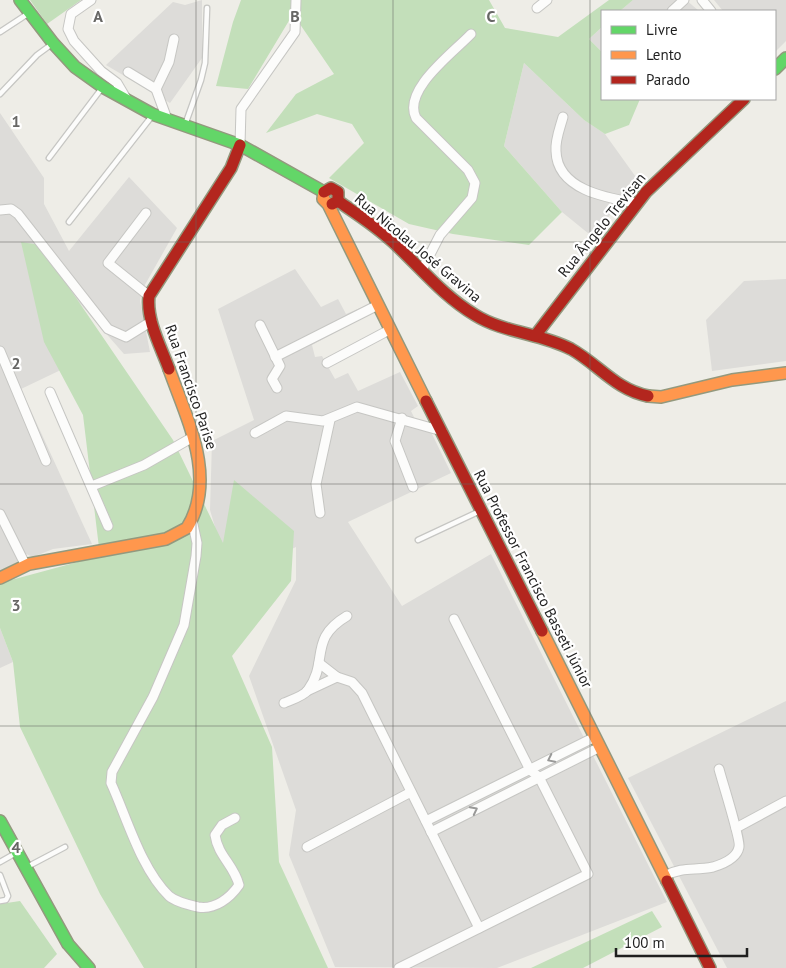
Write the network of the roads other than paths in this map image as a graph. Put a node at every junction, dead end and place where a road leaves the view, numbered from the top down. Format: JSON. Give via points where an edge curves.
{"nodes":[{"id":1,"x":20,"y":0,"type":"edge"},
{"id":2,"x":90,"y":0,"type":"edge"},
{"id":3,"x":296,"y":0,"type":"edge"},
{"id":4,"x":547,"y":0,"type":"edge"},
{"id":5,"x":684,"y":0,"type":"edge"},
{"id":6,"x":702,"y":0,"type":"edge"},
{"id":7,"x":207,"y":8,"type":"dead end"},
{"id":8,"x":537,"y":8,"type":"dead end"},
{"id":9,"x":673,"y":10,"type":"edge"},
{"id":10,"x":710,"y":10,"type":"edge"},
{"id":11,"x":29,"y":12,"type":"junction"},
{"id":12,"x":0,"y":32,"type":"edge"},
{"id":13,"x":471,"y":34,"type":"dead end"},
{"id":14,"x":174,"y":39,"type":"dead end"},
{"id":15,"x":53,"y":44,"type":"junction"},
{"id":16,"x":786,"y":58,"type":"edge"},
{"id":17,"x":776,"y":68,"type":"edge"},
{"id":18,"x":128,"y":72,"type":"dead end"},
{"id":19,"x":103,"y":87,"type":"junction"},
{"id":20,"x":156,"y":89,"type":"junction"},
{"id":21,"x":0,"y":94,"type":"edge"},
{"id":22,"x":743,"y":100,"type":"edge"},
{"id":23,"x":129,"y":103,"type":"junction"},
{"id":24,"x":152,"y":114,"type":"junction"},
{"id":25,"x":562,"y":117,"type":"dead end"},
{"id":26,"x":167,"y":119,"type":"junction"},
{"id":27,"x":185,"y":125,"type":"junction"},
{"id":28,"x":240,"y":145,"type":"junction"},
{"id":29,"x":49,"y":158,"type":"dead end"},
{"id":30,"x":333,"y":202,"type":"junction"},
{"id":31,"x":636,"y":203,"type":"junction"},
{"id":32,"x":0,"y":210,"type":"edge"},
{"id":33,"x":146,"y":213,"type":"dead end"},
{"id":34,"x":70,"y":222,"type":"dead end"},
{"id":35,"x":422,"y":270,"type":"junction"},
{"id":36,"x":149,"y":296,"type":"junction"},
{"id":37,"x":378,"y":305,"type":"junction"},
{"id":38,"x":152,"y":320,"type":"junction"},
{"id":39,"x":260,"y":325,"type":"dead end"},
{"id":40,"x":391,"y":329,"type":"junction"},
{"id":41,"x":535,"y":336,"type":"junction"},
{"id":42,"x":0,"y":351,"type":"edge"},
{"id":43,"x":276,"y":357,"type":"junction"},
{"id":44,"x":327,"y":363,"type":"dead end"},
{"id":45,"x":786,"y":373,"type":"edge"},
{"id":46,"x":276,"y":388,"type":"dead end"},
{"id":47,"x":50,"y":392,"type":"dead end"},
{"id":48,"x":402,"y":418,"type":"junction"},
{"id":49,"x":330,"y":420,"type":"junction"},
{"id":50,"x":442,"y":431,"type":"junction"},
{"id":51,"x":255,"y":433,"type":"dead end"},
{"id":52,"x":193,"y":437,"type":"junction"},
{"id":53,"x":46,"y":461,"type":"dead end"},
{"id":54,"x":92,"y":486,"type":"junction"},
{"id":55,"x":413,"y":487,"type":"dead end"},
{"id":56,"x":482,"y":511,"type":"junction"},
{"id":57,"x":320,"y":513,"type":"dead end"},
{"id":58,"x":0,"y":514,"type":"edge"},
{"id":59,"x":192,"y":520,"type":"junction"},
{"id":60,"x":108,"y":526,"type":"dead end"},
{"id":61,"x":418,"y":540,"type":"dead end"},
{"id":62,"x":26,"y":566,"type":"junction"},
{"id":63,"x":0,"y":578,"type":"edge"},
{"id":64,"x":347,"y":616,"type":"dead end"},
{"id":65,"x":454,"y":619,"type":"dead end"},
{"id":66,"x":319,"y":663,"type":"junction"},
{"id":67,"x":338,"y":677,"type":"junction"},
{"id":68,"x":308,"y":691,"type":"junction"},
{"id":69,"x":284,"y":703,"type":"dead end"},
{"id":70,"x":597,"y":742,"type":"junction"},
{"id":71,"x":719,"y":769,"type":"dead end"},
{"id":72,"x":530,"y":770,"type":"junction"},
{"id":73,"x":539,"y":778,"type":"junction"},
{"id":74,"x":411,"y":792,"type":"junction"},
{"id":75,"x":786,"y":801,"type":"edge"},
{"id":76,"x":235,"y":818,"type":"dead end"},
{"id":77,"x":0,"y":821,"type":"edge"},
{"id":78,"x":426,"y":821,"type":"junction"},
{"id":79,"x":736,"y":828,"type":"junction"},
{"id":80,"x":431,"y":832,"type":"junction"},
{"id":81,"x":65,"y":847,"type":"dead end"},
{"id":82,"x":307,"y":847,"type":"dead end"},
{"id":83,"x":18,"y":853,"type":"junction"},
{"id":84,"x":0,"y":862,"type":"edge"},
{"id":85,"x":26,"y":867,"type":"junction"},
{"id":86,"x":0,"y":875,"type":"edge"},
{"id":87,"x":664,"y":876,"type":"junction"},
{"id":88,"x":0,"y":901,"type":"edge"},
{"id":89,"x":479,"y":928,"type":"junction"},
{"id":90,"x":89,"y":968,"type":"edge"},
{"id":91,"x":399,"y":968,"type":"edge"},
{"id":92,"x":710,"y":968,"type":"edge"}],
"edges":[{"from":1,"to":11,"type":"main road"},
{"from":2,"to":23,"type":"street","via":[[71,14],[68,29],[101,71],[117,83]]},
{"from":3,"to":28,"type":"street","via":[[295,32],[242,109]]},
{"from":4,"to":8,"type":"street"},
{"from":5,"to":9,"type":"street"},
{"from":6,"to":10,"type":"street"},
{"from":7,"to":27,"type":"lane","via":[[202,80]]},
{"from":11,"to":12,"type":"lane"},
{"from":11,"to":15,"type":"main road"},
{"from":13,"to":35,"type":"street","via":[[423,83],[413,101],[416,118],[468,170],[475,183],[472,198],[440,235]]},
{"from":14,"to":20,"type":"street","via":[[169,62]]},
{"from":15,"to":19,"type":"main road","via":[[75,68]]},
{"from":15,"to":21,"type":"lane","via":[[37,55]]},
{"from":16,"to":17,"type":"main road"},
{"from":18,"to":20,"type":"street"},
{"from":19,"to":23,"type":"main road"},
{"from":19,"to":29,"type":"lane"},
{"from":20,"to":26,"type":"street"},
{"from":22,"to":31,"type":"main road","name":"Rua Ângelo Trevisan"},
{"from":23,"to":24,"type":"main road"},
{"from":24,"to":26,"type":"main road"},
{"from":24,"to":34,"type":"lane"},
{"from":25,"to":31,"type":"street","via":[[556,150],[561,170],[582,188]]},
{"from":26,"to":27,"type":"main road"},
{"from":27,"to":28,"type":"main road"},
{"from":28,"to":30,"type":"main road","name":"Rua Professor Francisco Basseti Júnior","via":[[324,192],[323,199]]},
{"from":28,"to":36,"type":"main road","via":[[231,168]]},
{"from":30,"to":35,"type":"main road","name":"Rua Nicolau José Gravina","via":[[382,232]]},
{"from":30,"to":37,"type":"main road","name":"Rua Professor Francisco Basseti Júnior"},
{"from":31,"to":41,"type":"main road","name":"Rua Ângelo Trevisan"},
{"from":32,"to":38,"type":"street","via":[[11,209],[18,214],[108,329],[126,337]]},
{"from":33,"to":36,"type":"street","via":[[108,263]]},
{"from":35,"to":41,"type":"main road","name":"Rua Nicolau José Gravina","via":[[474,315],[496,326]]},
{"from":36,"to":38,"type":"main road","name":"Rua Francisco Parise"},
{"from":37,"to":40,"type":"main road","name":"Rua Professor Francisco Basseti Júnior"},
{"from":37,"to":43,"type":"street"},
{"from":38,"to":52,"type":"main road","name":"Rua Francisco Parise"},
{"from":39,"to":43,"type":"street"},
{"from":40,"to":44,"type":"street"},
{"from":40,"to":50,"type":"main road","name":"Rua Professor Francisco Basseti Júnior"},
{"from":41,"to":45,"type":"main road","name":"Rua Nicolau José Gravina","via":[[572,350],[628,391],[649,397]]},
{"from":42,"to":53,"type":"street"},
{"from":43,"to":46,"type":"street","via":[[280,366],[272,379]]},
{"from":47,"to":54,"type":"street"},
{"from":48,"to":49,"type":"street","via":[[357,407]]},
{"from":48,"to":50,"type":"street"},
{"from":48,"to":55,"type":"street","via":[[395,441]]},
{"from":49,"to":51,"type":"street","via":[[286,416]]},
{"from":49,"to":57,"type":"street","via":[[316,484]]},
{"from":50,"to":56,"type":"main road","name":"Rua Professor Francisco Basseti Júnior"},
{"from":52,"to":54,"type":"street","via":[[144,465]]},
{"from":52,"to":59,"type":"main road","name":"Rua Francisco Parise","via":[[201,464]]},
{"from":54,"to":60,"type":"street"},
{"from":56,"to":61,"type":"lane"},
{"from":56,"to":70,"type":"main road","name":"Rua Professor Francisco Basseti Júnior"},
{"from":58,"to":62,"type":"street"},
{"from":59,"to":62,"type":"main road","via":[[186,529],[166,539]]},
{"from":59,"to":76,"type":"street","via":[[197,549],[184,625],[153,697],[112,772],[111,783],[151,872],[170,897],[187,905],[202,908],[215,905],[230,897],[240,885],[217,847],[215,835]]},
{"from":62,"to":63,"type":"main road"},
{"from":64,"to":66,"type":"street","via":[[326,633],[320,647]]},
{"from":65,"to":72,"type":"street"},
{"from":66,"to":67,"type":"street"},
{"from":66,"to":68,"type":"street"},
{"from":67,"to":68,"type":"street"},
{"from":67,"to":74,"type":"street","via":[[352,682],[362,693]]},
{"from":68,"to":69,"type":"street"},
{"from":70,"to":72,"type":"street","one_way":true},
{"from":70,"to":73,"type":"street"},
{"from":70,"to":87,"type":"main road","name":"Rua Professor Francisco Basseti Júnior"},
{"from":71,"to":79,"type":"street"},
{"from":72,"to":73,"type":"street"},
{"from":72,"to":78,"type":"street"},
{"from":80,"to":73,"type":"street","one_way":true},
{"from":73,"to":89,"type":"street","via":[[588,874]]},
{"from":74,"to":78,"type":"street"},
{"from":74,"to":82,"type":"street"},
{"from":75,"to":79,"type":"street"},
{"from":77,"to":83,"type":"main road"},
{"from":78,"to":80,"type":"street"},
{"from":79,"to":87,"type":"street","via":[[740,845],[732,858],[715,866],[683,868]]},
{"from":80,"to":89,"type":"street"},
{"from":81,"to":85,"type":"lane"},
{"from":83,"to":84,"type":"lane"},
{"from":83,"to":85,"type":"main road"},
{"from":85,"to":90,"type":"main road","via":[[68,944]]},
{"from":86,"to":88,"type":"lane","via":[[8,896]]},
{"from":87,"to":92,"type":"main road","name":"Rua Professor Francisco Basseti Júnior"},
{"from":89,"to":91,"type":"street"}]}
